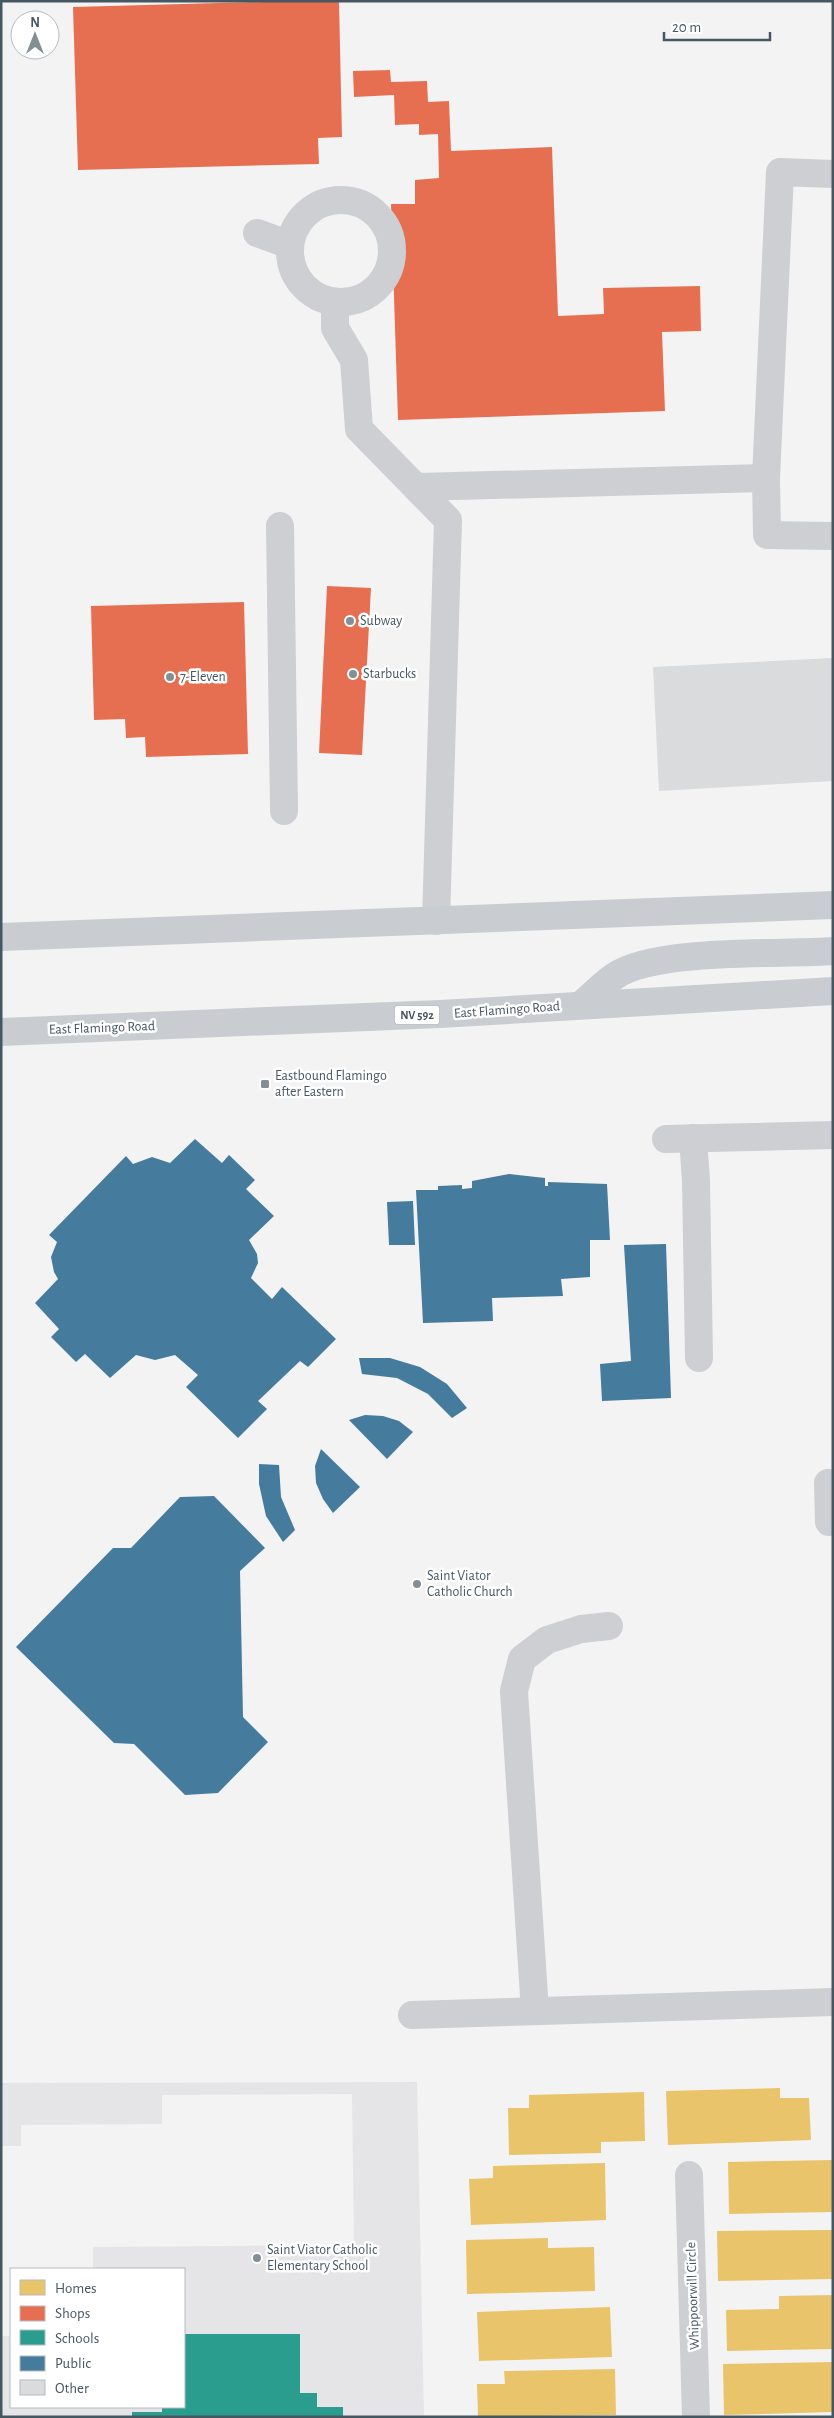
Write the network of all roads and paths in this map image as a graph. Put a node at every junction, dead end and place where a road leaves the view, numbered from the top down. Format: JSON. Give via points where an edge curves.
{"nodes":[{"id":1,"x":833,"y":174,"type":"edge"},
{"id":2,"x":257,"y":233,"type":"dead end"},
{"id":3,"x":290,"y":245,"type":"junction"},
{"id":4,"x":335,"y":302,"type":"junction"},
{"id":5,"x":766,"y":478,"type":"junction"},
{"id":6,"x":417,"y":487,"type":"junction"},
{"id":7,"x":280,"y":526,"type":"dead end"},
{"id":8,"x":833,"y":536,"type":"edge"},
{"id":9,"x":284,"y":811,"type":"dead end"},
{"id":10,"x":833,"y":905,"type":"edge"},
{"id":11,"x":436,"y":921,"type":"junction"},
{"id":12,"x":1,"y":937,"type":"edge"},
{"id":13,"x":833,"y":951,"type":"edge"},
{"id":14,"x":833,"y":991,"type":"edge"},
{"id":15,"x":581,"y":1006,"type":"junction"},
{"id":16,"x":1,"y":1032,"type":"edge"},
{"id":17,"x":833,"y":1135,"type":"edge"},
{"id":18,"x":694,"y":1138,"type":"junction"},
{"id":19,"x":666,"y":1139,"type":"dead end"},
{"id":20,"x":699,"y":1358,"type":"dead end"},
{"id":21,"x":828,"y":1483,"type":"dead end"},
{"id":22,"x":829,"y":1522,"type":"dead end"},
{"id":23,"x":609,"y":1626,"type":"dead end"},
{"id":24,"x":833,"y":2002,"type":"edge"},
{"id":25,"x":535,"y":2011,"type":"junction"},
{"id":26,"x":412,"y":2016,"type":"dead end"},
{"id":27,"x":689,"y":2175,"type":"dead end"},
{"id":28,"x":696,"y":2417,"type":"edge"}],
"edges":[{"from":1,"to":5,"type":"street","via":[[780,172]]},
{"from":2,"to":3,"type":"street"},
{"from":3,"to":4,"type":"street","via":[[296,276],[306,288]]},
{"from":3,"to":4,"type":"street","via":[[294,229],[303,216],[331,200],[363,204],[386,225],[392,240],[393,256],[379,286],[352,302]]},
{"from":4,"to":6,"type":"street","via":[[335,328],[354,360],[359,429]]},
{"from":5,"to":6,"type":"street"},
{"from":5,"to":8,"type":"street","via":[[768,535]]},
{"from":6,"to":11,"type":"street","via":[[448,520]]},
{"from":7,"to":9,"type":"street"},
{"from":10,"to":11,"type":"main road"},
{"from":11,"to":12,"type":"main road"},
{"from":13,"to":15,"type":"main road","via":[[678,958],[646,963],[616,975]]},
{"from":14,"to":15,"type":"main road","name":"East Flamingo Road","number":"NV 592"},
{"from":15,"to":16,"type":"main road","name":"East Flamingo Road","number":"NV 592"},
{"from":17,"to":18,"type":"street"},
{"from":18,"to":19,"type":"street"},
{"from":18,"to":20,"type":"street"},
{"from":21,"to":22,"type":"street"},
{"from":23,"to":25,"type":"street","via":[[581,1629],[548,1640],[522,1659],[514,1691]]},
{"from":24,"to":25,"type":"street"},
{"from":25,"to":26,"type":"street"},
{"from":27,"to":28,"type":"street","name":"Whippoorwill Circle"}]}
